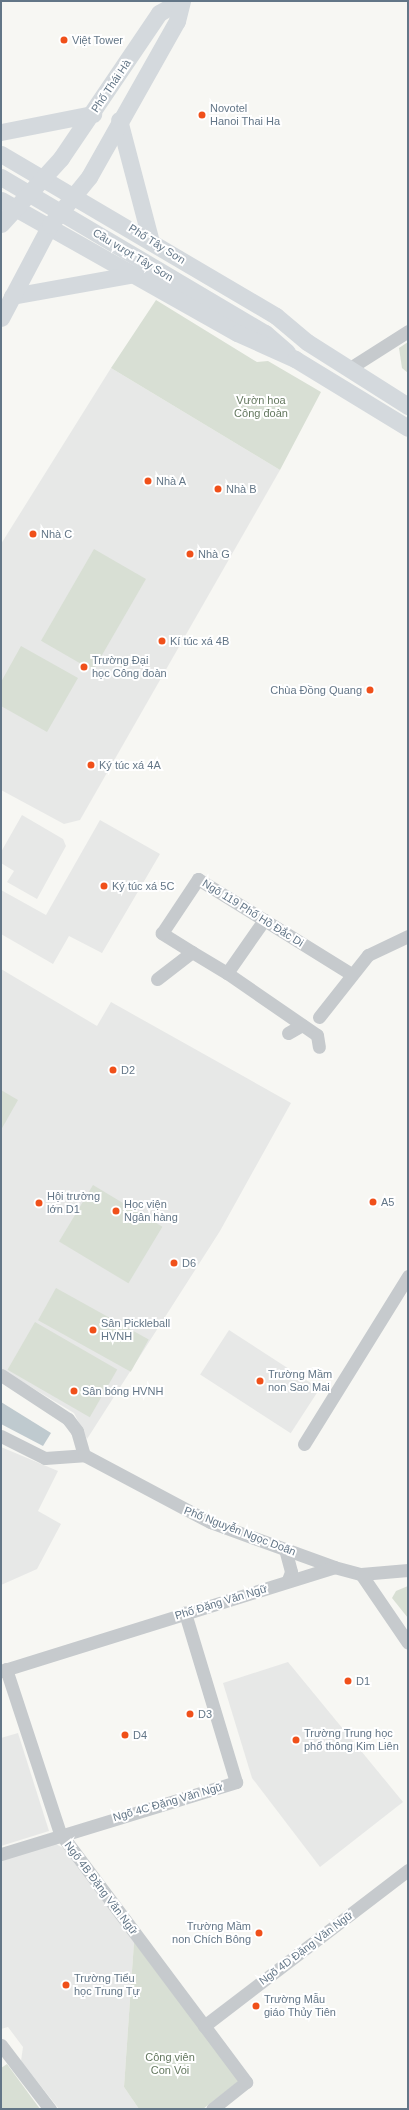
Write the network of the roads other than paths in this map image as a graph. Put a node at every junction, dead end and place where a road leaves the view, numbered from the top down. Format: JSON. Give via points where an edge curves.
{"nodes":[{"id":1,"x":182,"y":1,"type":"edge"},
{"id":2,"x":93,"y":114,"type":"junction"},
{"id":3,"x":119,"y":120,"type":"junction"},
{"id":4,"x":1,"y":132,"type":"edge"},
{"id":5,"x":1,"y":154,"type":"edge"},
{"id":6,"x":1,"y":177,"type":"edge"},
{"id":7,"x":44,"y":178,"type":"junction"},
{"id":8,"x":74,"y":195,"type":"junction"},
{"id":9,"x":8,"y":204,"type":"edge"},
{"id":10,"x":1,"y":224,"type":"edge"},
{"id":11,"x":50,"y":225,"type":"junction"},
{"id":12,"x":126,"y":225,"type":"junction"},
{"id":13,"x":151,"y":242,"type":"junction"},
{"id":14,"x":98,"y":253,"type":"junction"},
{"id":15,"x":134,"y":274,"type":"junction"},
{"id":16,"x":12,"y":296,"type":"junction"},
{"id":17,"x":1,"y":318,"type":"edge"},
{"id":18,"x":408,"y":331,"type":"edge"},
{"id":19,"x":265,"y":333,"type":"junction"},
{"id":20,"x":307,"y":342,"type":"junction"},
{"id":21,"x":295,"y":358,"type":"junction"},
{"id":22,"x":350,"y":368,"type":"junction"},
{"id":23,"x":408,"y":406,"type":"edge"},
{"id":24,"x":408,"y":428,"type":"edge"},
{"id":25,"x":264,"y":920,"type":"junction"},
{"id":26,"x":408,"y":936,"type":"edge"},
{"id":27,"x":192,"y":952,"type":"junction"},
{"id":28,"x":227,"y":973,"type":"junction"},
{"id":29,"x":351,"y":974,"type":"junction"},
{"id":30,"x":157,"y":980,"type":"dead end"},
{"id":31,"x":319,"y":1017,"type":"dead end"},
{"id":32,"x":302,"y":1025,"type":"junction"},
{"id":33,"x":288,"y":1033,"type":"dead end"},
{"id":34,"x":319,"y":1047,"type":"dead end"},
{"id":35,"x":408,"y":1276,"type":"edge"},
{"id":36,"x":1,"y":1375,"type":"edge"},
{"id":37,"x":1,"y":1436,"type":"edge"},
{"id":38,"x":304,"y":1444,"type":"dead end"},
{"id":39,"x":84,"y":1455,"type":"junction"},
{"id":40,"x":286,"y":1549,"type":"junction"},
{"id":41,"x":334,"y":1567,"type":"junction"},
{"id":42,"x":408,"y":1570,"type":"edge"},
{"id":43,"x":361,"y":1574,"type":"junction"},
{"id":44,"x":288,"y":1580,"type":"junction"},
{"id":45,"x":185,"y":1613,"type":"junction"},
{"id":46,"x":408,"y":1641,"type":"edge"},
{"id":47,"x":4,"y":1670,"type":"edge"},
{"id":48,"x":60,"y":1833,"type":"junction"},
{"id":49,"x":1,"y":1854,"type":"edge"},
{"id":50,"x":408,"y":1870,"type":"edge"},
{"id":51,"x":204,"y":2026,"type":"junction"},
{"id":52,"x":2,"y":2050,"type":"edge"},
{"id":53,"x":50,"y":2109,"type":"edge"},
{"id":54,"x":212,"y":2109,"type":"edge"}],
"edges":[{"from":1,"to":2,"type":"main road","name":"Phố Thái Hà","via":[[159,13]]},
{"from":1,"to":3,"type":"main road","name":"Phố Thái Hà","via":[[177,21]]},
{"from":2,"to":4,"type":"main road"},
{"from":2,"to":7,"type":"main road","name":"Phố Thái Hà"},
{"from":3,"to":8,"type":"main road","name":"Phố Thái Hà","via":[[89,176]]},
{"from":3,"to":13,"type":"main road"},
{"from":5,"to":7,"type":"main road","name":"Phố Tây Sơn"},
{"from":6,"to":19,"type":"main road","name":"Cầu vượt Tây Sơn"},
{"from":7,"to":8,"type":"main road","name":"Phố Tây Sơn"},
{"from":7,"to":9,"type":"main road","name":"Phố Thái Hà"},
{"from":8,"to":11,"type":"main road","name":"Phố Thái Hà"},
{"from":8,"to":12,"type":"main road","name":"Phố Tây Sơn"},
{"from":9,"to":10,"type":"main road","name":"Phố Thái Hà"},
{"from":9,"to":11,"type":"main road"},
{"from":11,"to":14,"type":"main road"},
{"from":11,"to":16,"type":"main road","name":"Phố Thái Hà"},
{"from":12,"to":13,"type":"main road","name":"Phố Tây Sơn"},
{"from":12,"to":14,"type":"main road","via":[[108,226],[101,232]]},
{"from":13,"to":20,"type":"main road","name":"Phố Tây Sơn","via":[[276,316]]},
{"from":14,"to":15,"type":"main road"},
{"from":15,"to":16,"type":"main road"},
{"from":15,"to":21,"type":"main road","via":[[243,337]]},
{"from":16,"to":17,"type":"main road","name":"Phố Thái Hà"},
{"from":18,"to":22,"type":"street"},
{"from":19,"to":20,"type":"main road","name":"Phố Tây Sơn"},
{"from":19,"to":21,"type":"main road"},
{"from":20,"to":22,"type":"main road","name":"Phố Tây Sơn"},
{"from":21,"to":24,"type":"main road"},
{"from":22,"to":23,"type":"main road","name":"Phố Tây Sơn"},
{"from":25,"to":27,"type":"street","name":"Ngõ 119 Phố Hồ Đắc Di","via":[[198,879],[162,933]]},
{"from":25,"to":28,"type":"street"},
{"from":25,"to":29,"type":"street","name":"Ngõ 119 Phố Hồ Đắc Di"},
{"from":26,"to":29,"type":"street","via":[[368,955]]},
{"from":27,"to":28,"type":"street"},
{"from":27,"to":30,"type":"street"},
{"from":28,"to":32,"type":"street"},
{"from":29,"to":31,"type":"street"},
{"from":32,"to":33,"type":"street"},
{"from":32,"to":34,"type":"street","via":[[317,1035]]},
{"from":35,"to":38,"type":"street"},
{"from":36,"to":39,"type":"street","via":[[68,1419],[77,1431]]},
{"from":37,"to":39,"type":"street","via":[[44,1458]]},
{"from":39,"to":40,"type":"street","name":"Phố Nguyễn Ngọc Doãn","via":[[187,1511]]},
{"from":40,"to":41,"type":"street","name":"Phố Nguyễn Ngọc Doãn"},
{"from":40,"to":44,"type":"street","via":[[291,1572]]},
{"from":41,"to":43,"type":"street"},
{"from":41,"to":44,"type":"street","name":"Phố Đặng Văn Ngữ"},
{"from":42,"to":43,"type":"street"},
{"from":43,"to":46,"type":"street"},
{"from":44,"to":45,"type":"street","name":"Phố Đặng Văn Ngữ"},
{"from":45,"to":47,"type":"street","name":"Phố Đặng Văn Ngữ"},
{"from":45,"to":48,"type":"street","name":"Ngõ 4C Đặng Văn Ngữ","via":[[236,1782]]},
{"from":47,"to":48,"type":"street","name":"Ngõ 4B Đặng Văn Ngữ"},
{"from":48,"to":49,"type":"street","name":"Ngõ 4C Đặng Văn Ngữ"},
{"from":48,"to":51,"type":"street","name":"Ngõ 4B Đặng Văn Ngữ"},
{"from":50,"to":51,"type":"street","name":"Ngõ 4D Đặng Văn Ngữ"},
{"from":51,"to":54,"type":"street","name":"Ngõ 4B Đặng Văn Ngữ","via":[[246,2082]]},
{"from":52,"to":53,"type":"street"}]}
